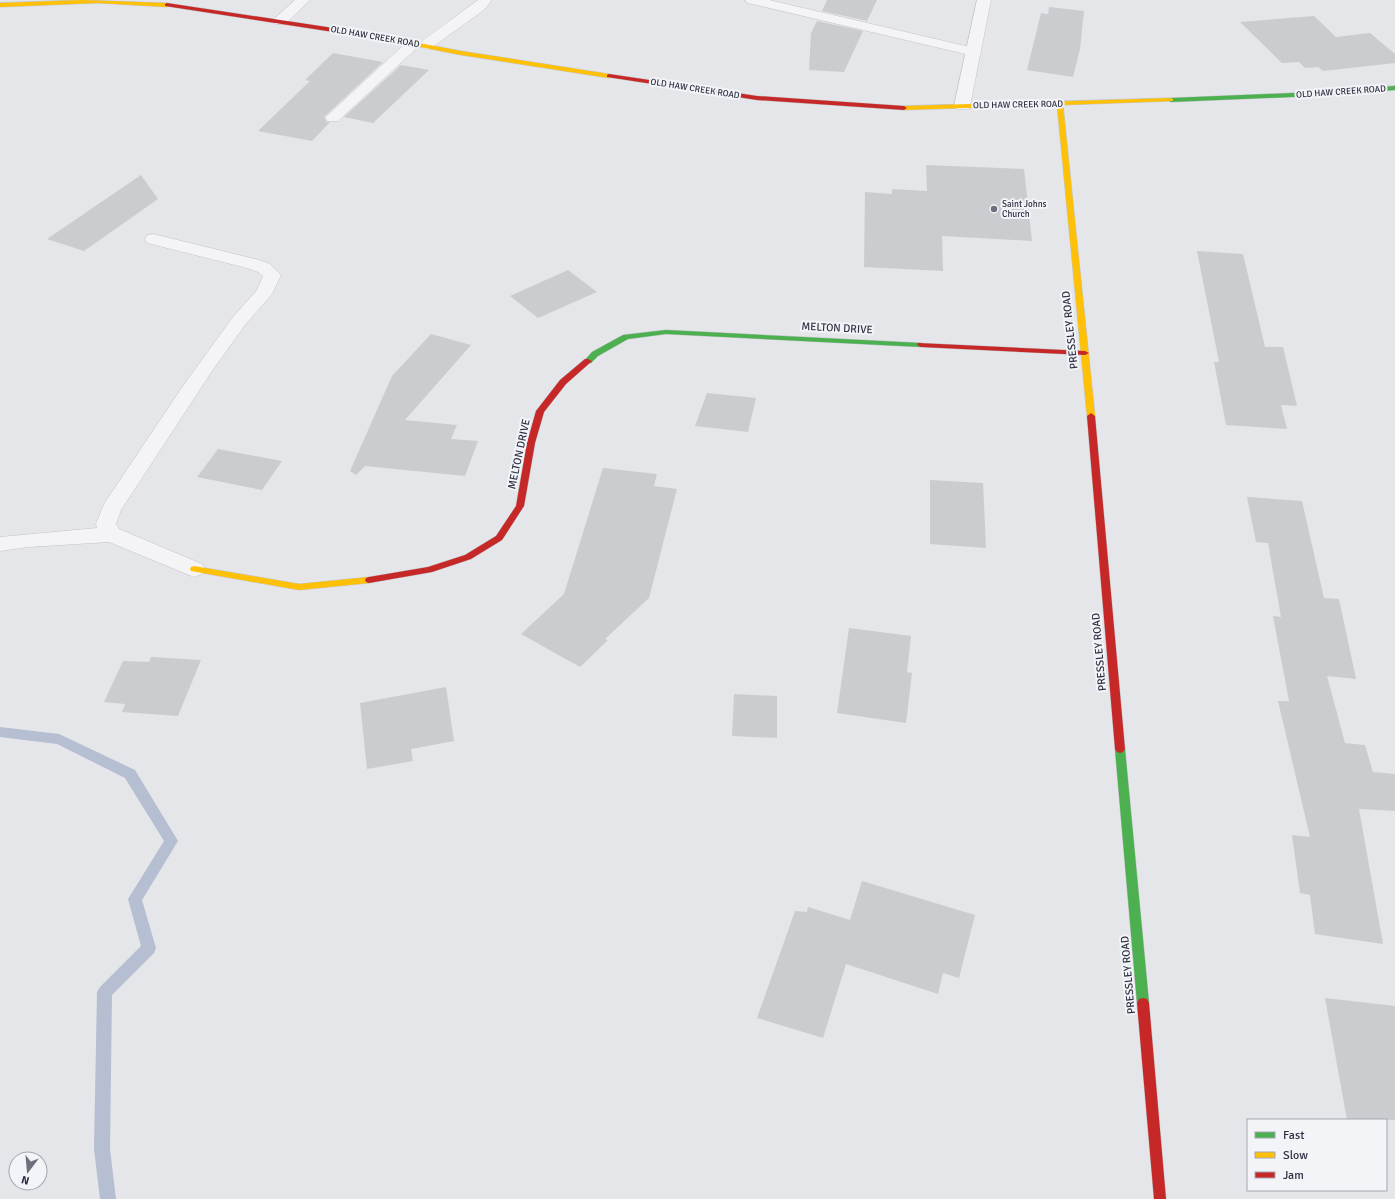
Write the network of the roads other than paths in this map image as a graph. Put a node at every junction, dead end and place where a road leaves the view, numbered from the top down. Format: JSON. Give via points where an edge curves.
{"nodes":[{"id":1,"x":303,"y":0,"type":"edge"},
{"id":2,"x":485,"y":0,"type":"edge"},
{"id":3,"x":752,"y":0,"type":"edge"},
{"id":4,"x":984,"y":0,"type":"edge"},
{"id":5,"x":155,"y":2,"type":"edge"},
{"id":6,"x":0,"y":5,"type":"edge"},
{"id":7,"x":280,"y":21,"type":"junction"},
{"id":8,"x":420,"y":44,"type":"junction"},
{"id":9,"x":974,"y":52,"type":"junction"},
{"id":10,"x":1395,"y":88,"type":"edge"},
{"id":11,"x":1060,"y":104,"type":"junction"},
{"id":12,"x":962,"y":106,"type":"junction"},
{"id":13,"x":333,"y":118,"type":"dead end"},
{"id":14,"x":153,"y":239,"type":"dead end"},
{"id":15,"x":1085,"y":353,"type":"junction"},
{"id":16,"x":111,"y":534,"type":"junction"},
{"id":17,"x":0,"y":544,"type":"edge"},
{"id":18,"x":194,"y":570,"type":"joint"},
{"id":19,"x":1160,"y":1199,"type":"edge"}],
"edges":[{"from":1,"to":7,"type":"street"},
{"from":2,"to":8,"type":"street"},
{"from":3,"to":9,"type":"street"},
{"from":4,"to":9,"type":"street"},
{"from":5,"to":6,"type":"street","name":"OLD HAW CREEK ROAD","via":[[98,1]]},
{"from":5,"to":7,"type":"street","name":"OLD HAW CREEK ROAD"},
{"from":7,"to":8,"type":"street","name":"OLD HAW CREEK ROAD"},
{"from":8,"to":12,"type":"street","name":"OLD HAW CREEK ROAD","via":[[468,54],[757,98],[858,106]]},
{"from":8,"to":13,"type":"street"},
{"from":9,"to":12,"type":"street"},
{"from":10,"to":11,"type":"street","name":"OLD HAW CREEK ROAD","via":[[1315,94]]},
{"from":11,"to":12,"type":"street","name":"OLD HAW CREEK ROAD"},
{"from":11,"to":15,"type":"street","name":"PRESSLEY ROAD"},
{"from":14,"to":16,"type":"street","via":[[264,268],[272,275],[271,284],[246,311],[225,340],[111,509],[106,524]]},
{"from":15,"to":18,"type":"street","name":"MELTON DRIVE","via":[[666,332],[626,337],[589,359],[562,382],[540,411],[531,443],[520,506],[499,538],[468,557],[429,570],[354,582],[300,587]]},
{"from":15,"to":19,"type":"street","name":"PRESSLEY ROAD"},
{"from":16,"to":17,"type":"street"},
{"from":16,"to":18,"type":"street"}]}
